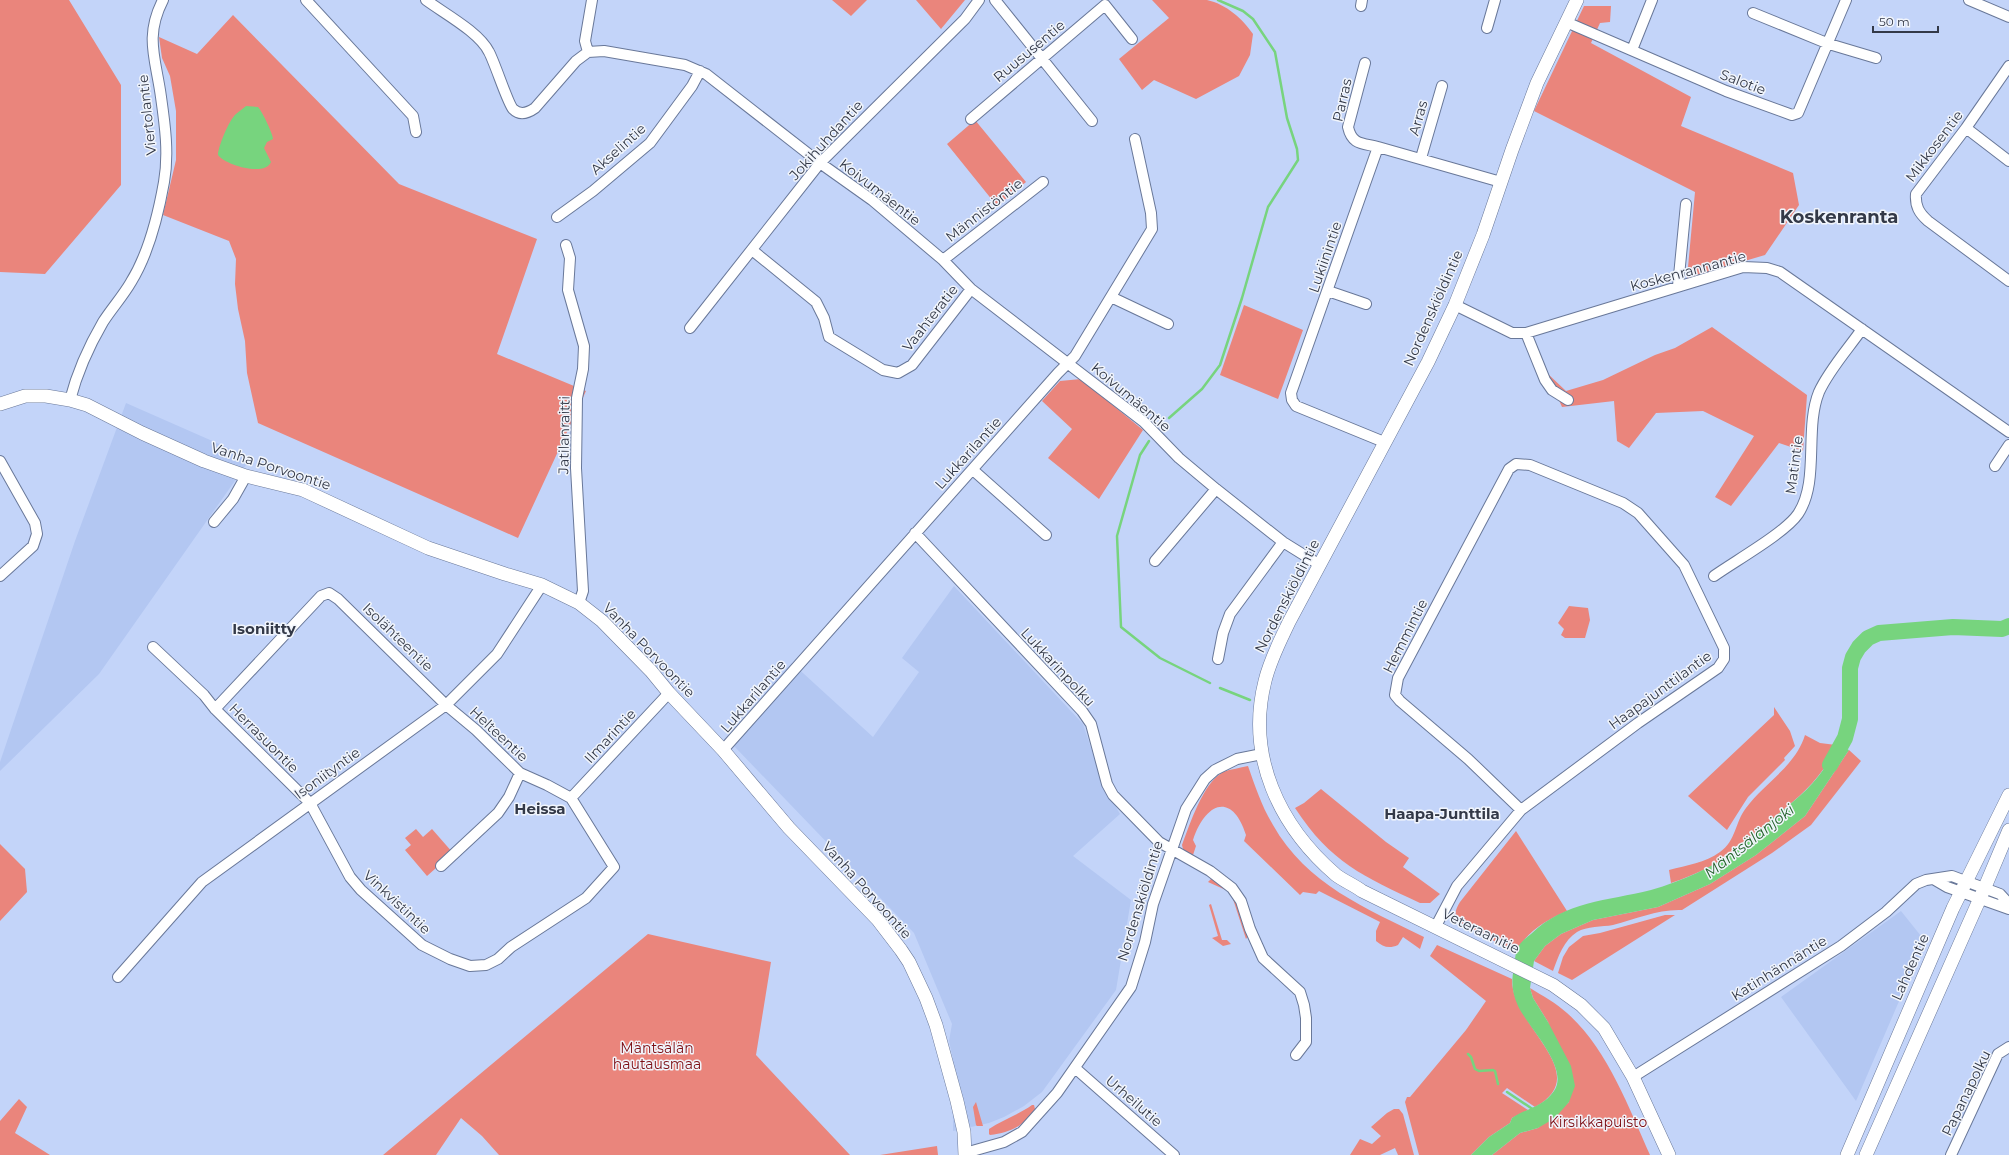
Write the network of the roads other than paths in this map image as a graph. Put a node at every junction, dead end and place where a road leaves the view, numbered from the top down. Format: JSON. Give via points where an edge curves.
{"nodes":[{"id":1,"x":163,"y":0,"type":"edge"},
{"id":2,"x":306,"y":0,"type":"edge"},
{"id":3,"x":426,"y":0,"type":"edge"},
{"id":4,"x":592,"y":0,"type":"edge"},
{"id":5,"x":979,"y":0,"type":"edge"},
{"id":6,"x":995,"y":0,"type":"edge"},
{"id":7,"x":1494,"y":0,"type":"edge"},
{"id":8,"x":1577,"y":0,"type":"edge"},
{"id":9,"x":1652,"y":0,"type":"edge"},
{"id":10,"x":1846,"y":0,"type":"edge"},
{"id":11,"x":1969,"y":0,"type":"edge"},
{"id":12,"x":1103,"y":3,"type":"edge"},
{"id":13,"x":1753,"y":13,"type":"dead end"},
{"id":14,"x":2009,"y":17,"type":"edge"},
{"id":15,"x":1566,"y":22,"type":"junction"},
{"id":16,"x":1487,"y":28,"type":"dead end"},
{"id":17,"x":1132,"y":39,"type":"dead end"},
{"id":18,"x":1829,"y":44,"type":"junction"},
{"id":19,"x":1632,"y":50,"type":"junction"},
{"id":20,"x":588,"y":52,"type":"junction"},
{"id":21,"x":1043,"y":58,"type":"junction"},
{"id":22,"x":1876,"y":58,"type":"dead end"},
{"id":23,"x":1365,"y":63,"type":"dead end"},
{"id":24,"x":2009,"y":66,"type":"edge"},
{"id":25,"x":700,"y":71,"type":"junction"},
{"id":26,"x":1442,"y":86,"type":"dead end"},
{"id":27,"x":971,"y":119,"type":"dead end"},
{"id":28,"x":1092,"y":121,"type":"dead end"},
{"id":29,"x":1966,"y":128,"type":"junction"},
{"id":30,"x":416,"y":132,"type":"dead end"},
{"id":31,"x":1135,"y":139,"type":"dead end"},
{"id":32,"x":1378,"y":147,"type":"junction"},
{"id":33,"x":1421,"y":158,"type":"junction"},
{"id":34,"x":2009,"y":161,"type":"edge"},
{"id":35,"x":820,"y":163,"type":"junction"},
{"id":36,"x":1043,"y":182,"type":"dead end"},
{"id":37,"x":1501,"y":182,"type":"junction"},
{"id":38,"x":1686,"y":204,"type":"dead end"},
{"id":39,"x":557,"y":217,"type":"dead end"},
{"id":40,"x":566,"y":246,"type":"dead end"},
{"id":41,"x":752,"y":250,"type":"junction"},
{"id":42,"x":943,"y":260,"type":"junction"},
{"id":43,"x":2009,"y":281,"type":"edge"},
{"id":44,"x":1678,"y":286,"type":"junction"},
{"id":45,"x":971,"y":289,"type":"junction"},
{"id":46,"x":1328,"y":291,"type":"junction"},
{"id":47,"x":1111,"y":297,"type":"junction"},
{"id":48,"x":1366,"y":304,"type":"dead end"},
{"id":49,"x":1455,"y":305,"type":"junction"},
{"id":50,"x":1168,"y":324,"type":"dead end"},
{"id":51,"x":690,"y":328,"type":"dead end"},
{"id":52,"x":1862,"y":329,"type":"junction"},
{"id":53,"x":1526,"y":333,"type":"junction"},
{"id":54,"x":1069,"y":363,"type":"junction"},
{"id":55,"x":70,"y":400,"type":"junction"},
{"id":56,"x":1568,"y":400,"type":"dead end"},
{"id":57,"x":0,"y":404,"type":"edge"},
{"id":58,"x":2009,"y":432,"type":"edge"},
{"id":59,"x":1384,"y":442,"type":"junction"},
{"id":60,"x":2009,"y":445,"type":"edge"},
{"id":61,"x":0,"y":461,"type":"edge"},
{"id":62,"x":1516,"y":464,"type":"joint"},
{"id":63,"x":1995,"y":466,"type":"dead end"},
{"id":64,"x":972,"y":470,"type":"junction"},
{"id":65,"x":246,"y":476,"type":"junction"},
{"id":66,"x":1216,"y":489,"type":"junction"},
{"id":67,"x":214,"y":522,"type":"dead end"},
{"id":68,"x":915,"y":532,"type":"junction"},
{"id":69,"x":1046,"y":536,"type":"dead end"},
{"id":70,"x":1284,"y":542,"type":"junction"},
{"id":71,"x":1155,"y":561,"type":"dead end"},
{"id":72,"x":1320,"y":565,"type":"junction"},
{"id":73,"x":0,"y":576,"type":"edge"},
{"id":74,"x":1714,"y":576,"type":"dead end"},
{"id":75,"x":542,"y":585,"type":"junction"},
{"id":76,"x":579,"y":603,"type":"junction"},
{"id":77,"x":153,"y":647,"type":"dead end"},
{"id":78,"x":1218,"y":659,"type":"dead end"},
{"id":79,"x":669,"y":693,"type":"junction"},
{"id":80,"x":446,"y":705,"type":"junction"},
{"id":81,"x":215,"y":709,"type":"junction"},
{"id":82,"x":723,"y":750,"type":"junction"},
{"id":83,"x":1262,"y":754,"type":"junction"},
{"id":84,"x":520,"y":773,"type":"junction"},
{"id":85,"x":2009,"y":795,"type":"edge"},
{"id":86,"x":571,"y":798,"type":"junction"},
{"id":87,"x":310,"y":803,"type":"junction"},
{"id":88,"x":1521,"y":810,"type":"junction"},
{"id":89,"x":2009,"y":830,"type":"edge"},
{"id":90,"x":1171,"y":850,"type":"junction"},
{"id":91,"x":441,"y":866,"type":"dead end"},
{"id":92,"x":614,"y":867,"type":"joint"},
{"id":93,"x":1935,"y":880,"type":"junction"},
{"id":94,"x":1966,"y":880,"type":"junction"},
{"id":95,"x":1960,"y":892,"type":"junction"},
{"id":96,"x":1983,"y":893,"type":"junction"},
{"id":97,"x":2009,"y":904,"type":"edge"},
{"id":98,"x":2009,"y":909,"type":"edge"},
{"id":99,"x":1436,"y":926,"type":"junction"},
{"id":100,"x":118,"y":977,"type":"dead end"},
{"id":101,"x":2009,"y":1046,"type":"edge"},
{"id":102,"x":1296,"y":1055,"type":"dead end"},
{"id":103,"x":1075,"y":1068,"type":"junction"},
{"id":104,"x":1633,"y":1077,"type":"junction"},
{"id":105,"x":965,"y":1154,"type":"edge"},
{"id":106,"x":1174,"y":1155,"type":"edge"},
{"id":107,"x":1669,"y":1155,"type":"edge"},
{"id":108,"x":1847,"y":1155,"type":"edge"},
{"id":109,"x":1866,"y":1155,"type":"edge"},
{"id":110,"x":1951,"y":1155,"type":"edge"}],
"edges":[{"from":1,"to":55,"type":"street","name":"Viertolantie","via":[[153,26],[152,45],[167,147],[164,181],[157,214],[146,253],[131,282],[96,335],[78,373]]},
{"from":2,"to":30,"type":"street","via":[[413,116]]},
{"from":3,"to":20,"type":"street","via":[[480,40],[489,51],[512,108],[518,113],[528,113],[535,108],[576,61]]},
{"from":4,"to":20,"type":"street","via":[[585,41]]},
{"from":5,"to":35,"type":"street","name":"Jokihuhdantie","via":[[965,19]]},
{"from":6,"to":21,"type":"street"},
{"from":7,"to":16,"type":"street"},
{"from":8,"to":15,"type":"main road","name":"Nordenskiöldintie"},
{"from":9,"to":19,"type":"street"},
{"from":10,"to":18,"type":"street","name":"Salotie"},
{"from":11,"to":14,"type":"street"},
{"from":12,"to":17,"type":"street","name":"Ruususentie"},
{"from":12,"to":21,"type":"street","name":"Ruususentie"},
{"from":13,"to":18,"type":"street"},
{"from":15,"to":19,"type":"street","name":"Salotie"},
{"from":15,"to":37,"type":"main road","name":"Nordenskiöldintie","via":[[1537,83]]},
{"from":18,"to":19,"type":"street","name":"Salotie","via":[[1798,113],[1792,115],[1726,91]]},
{"from":18,"to":22,"type":"street"},
{"from":20,"to":25,"type":"street","name":"Koivumäentie","via":[[604,51],[686,65]]},
{"from":21,"to":27,"type":"street","name":"Ruususentie"},
{"from":21,"to":28,"type":"street"},
{"from":23,"to":32,"type":"street","name":"Parras","via":[[1348,127],[1350,136],[1356,142]]},
{"from":24,"to":29,"type":"street","name":"Mikkosentie"},
{"from":25,"to":35,"type":"street","name":"Koivumäentie"},
{"from":25,"to":39,"type":"street","name":"Akselintie","via":[[650,143],[593,191]]},
{"from":26,"to":33,"type":"street","name":"Arras"},
{"from":29,"to":34,"type":"street"},
{"from":29,"to":43,"type":"street","name":"Mikkosentie","via":[[1916,194],[1915,203],[1928,221]]},
{"from":31,"to":47,"type":"street","name":"Lukkarilantie","via":[[1152,229]]},
{"from":32,"to":33,"type":"street"},
{"from":32,"to":46,"type":"street","name":"Lukiinintie"},
{"from":33,"to":37,"type":"street"},
{"from":35,"to":41,"type":"street","name":"Jokihuhdantie"},
{"from":35,"to":42,"type":"street","name":"Koivumäentie","via":[[872,200]]},
{"from":36,"to":42,"type":"street","name":"Männistöntie"},
{"from":37,"to":49,"type":"main road","name":"Nordenskiöldintie"},
{"from":38,"to":44,"type":"street"},
{"from":40,"to":76,"type":"street","name":"Jatilanraitti","via":[[570,258],[568,290],[584,346],[583,369],[577,398],[577,491],[583,591]]},
{"from":41,"to":45,"type":"street","name":"Vaahteratie","via":[[816,302],[824,318],[829,338],[883,370],[898,373],[912,365]]},
{"from":41,"to":51,"type":"street","name":"Jokihuhdantie"},
{"from":42,"to":45,"type":"street","name":"Koivumäentie"},
{"from":44,"to":52,"type":"street","name":"Koskenrannantie","via":[[1743,267],[1767,268],[1780,272]]},
{"from":44,"to":53,"type":"street","name":"Koskenrannantie"},
{"from":45,"to":54,"type":"street","name":"Koivumäentie"},
{"from":46,"to":48,"type":"street"},
{"from":46,"to":59,"type":"street","name":"Lukiinintie","via":[[1291,392],[1292,400],[1296,406]]},
{"from":47,"to":50,"type":"street"},
{"from":47,"to":54,"type":"street","name":"Lukkarilantie"},
{"from":49,"to":53,"type":"street","name":"Koskenrannantie","via":[[1512,332]]},
{"from":49,"to":59,"type":"main road","name":"Nordenskiöldintie","via":[[1428,362]]},
{"from":52,"to":58,"type":"street","name":"Koskenrannantie"},
{"from":52,"to":74,"type":"street","name":"Matintie","via":[[1819,392],[1815,407],[1808,489],[1797,516],[1787,526]]},
{"from":53,"to":56,"type":"street","via":[[1545,380],[1552,390]]},
{"from":54,"to":64,"type":"street","name":"Lukkarilantie"},
{"from":54,"to":66,"type":"street","name":"Koivumäentie","via":[[1144,422],[1179,458]]},
{"from":55,"to":57,"type":"main road","name":"Vanha Porvoontie","via":[[25,396]]},
{"from":55,"to":65,"type":"main road","name":"Vanha Porvoontie","via":[[87,405],[204,461]]},
{"from":59,"to":72,"type":"main road","name":"Nordenskiöldintie"},
{"from":60,"to":63,"type":"street"},
{"from":61,"to":73,"type":"street","via":[[36,523],[37,534],[33,546]]},
{"from":62,"to":88,"type":"street","name":"Hemmintie","via":[[1508,469],[1398,678],[1395,694]]},
{"from":62,"to":88,"type":"street","name":"Haapajunttilantie","via":[[1537,468],[1623,503],[1638,514],[1684,565],[1724,648],[1724,659],[1718,668]]},
{"from":64,"to":68,"type":"street","name":"Lukkarilantie"},
{"from":64,"to":69,"type":"street"},
{"from":65,"to":67,"type":"street","via":[[233,499]]},
{"from":65,"to":75,"type":"main road","name":"Vanha Porvoontie","via":[[303,490],[428,548]]},
{"from":66,"to":70,"type":"street","name":"Koivumäentie"},
{"from":66,"to":71,"type":"street"},
{"from":68,"to":82,"type":"street","name":"Lukkarilantie"},
{"from":68,"to":90,"type":"street","name":"Lukkarinpolku","via":[[1082,711],[1091,724],[1107,784],[1113,795],[1147,831]]},
{"from":70,"to":72,"type":"street","name":"Koivumäentie"},
{"from":70,"to":78,"type":"street","via":[[1230,614]]},
{"from":72,"to":83,"type":"main road","name":"Nordenskiöldintie","via":[[1289,622],[1267,674],[1260,723]]},
{"from":75,"to":76,"type":"main road","name":"Vanha Porvoontie"},
{"from":75,"to":80,"type":"street","name":"Isoniityntie","via":[[497,654]]},
{"from":76,"to":79,"type":"main road","name":"Vanha Porvoontie","via":[[602,621]]},
{"from":77,"to":81,"type":"street","name":"Herrasuontie","via":[[204,695]]},
{"from":79,"to":82,"type":"main road","name":"Vanha Porvoontie"},
{"from":79,"to":86,"type":"street","name":"Ilmarintie"},
{"from":80,"to":81,"type":"street","name":"Isolähteentie","via":[[338,598],[329,593],[321,596]]},
{"from":80,"to":84,"type":"street","name":"Helteentie"},
{"from":80,"to":87,"type":"street","name":"Isoniityntie"},
{"from":81,"to":87,"type":"street","name":"Herrasuontie"},
{"from":82,"to":105,"type":"main road","name":"Vanha Porvoontie","via":[[789,828],[878,920],[909,962],[938,1031],[964,1132]]},
{"from":83,"to":90,"type":"street","name":"Nordenskiöldintie","via":[[1226,763],[1205,779],[1186,809]]},
{"from":83,"to":99,"type":"main road","name":"Veteraanitie","via":[[1281,810],[1300,838],[1337,876],[1362,891]]},
{"from":84,"to":86,"type":"street","name":"Helteentie"},
{"from":84,"to":91,"type":"street","via":[[498,814]]},
{"from":85,"to":94,"type":"main road","name":"Lahdentie"},
{"from":86,"to":92,"type":"street","name":"Helteentie"},
{"from":87,"to":92,"type":"street","name":"Vinkvistintie","via":[[350,877],[361,890],[422,945],[470,966],[486,965],[498,959],[586,898]]},
{"from":87,"to":100,"type":"street","name":"Isoniityntie","via":[[202,882]]},
{"from":88,"to":99,"type":"street","name":"Haapajunttilantie","via":[[1457,886]]},
{"from":89,"to":96,"type":"main road"},
{"from":90,"to":102,"type":"street","name":"Lukkarinpolku","via":[[1210,871],[1237,893],[1263,958],[1300,992],[1306,1018],[1306,1042]]},
{"from":90,"to":103,"type":"street","name":"Nordenskiöldintie","via":[[1153,904],[1131,987]]},
{"from":93,"to":94,"type":"street","name":"Katinhännäntie","via":[[1952,876]]},
{"from":93,"to":95,"type":"street"},
{"from":93,"to":104,"type":"street","name":"Katinhännäntie","via":[[1916,884],[1886,912],[1841,946]]},
{"from":94,"to":95,"type":"main road","name":"Lahdentie"},
{"from":94,"to":96,"type":"street","name":"Katinhännäntie"},
{"from":95,"to":96,"type":"street"},
{"from":95,"to":108,"type":"main road","name":"Lahdentie"},
{"from":96,"to":97,"type":"street","via":[[2000,894]]},
{"from":96,"to":98,"type":"street"},
{"from":96,"to":109,"type":"main road"},
{"from":99,"to":104,"type":"main road","name":"Veteraanitie","via":[[1564,992],[1604,1028]]},
{"from":101,"to":110,"type":"street","name":"Papanapolku","via":[[1998,1054]]},
{"from":103,"to":105,"type":"street","name":"Nordenskiöldintie","via":[[1022,1132],[1004,1142]]},
{"from":103,"to":106,"type":"street","name":"Urheilutie"},
{"from":104,"to":107,"type":"main road","name":"Veteraanitie"}]}
